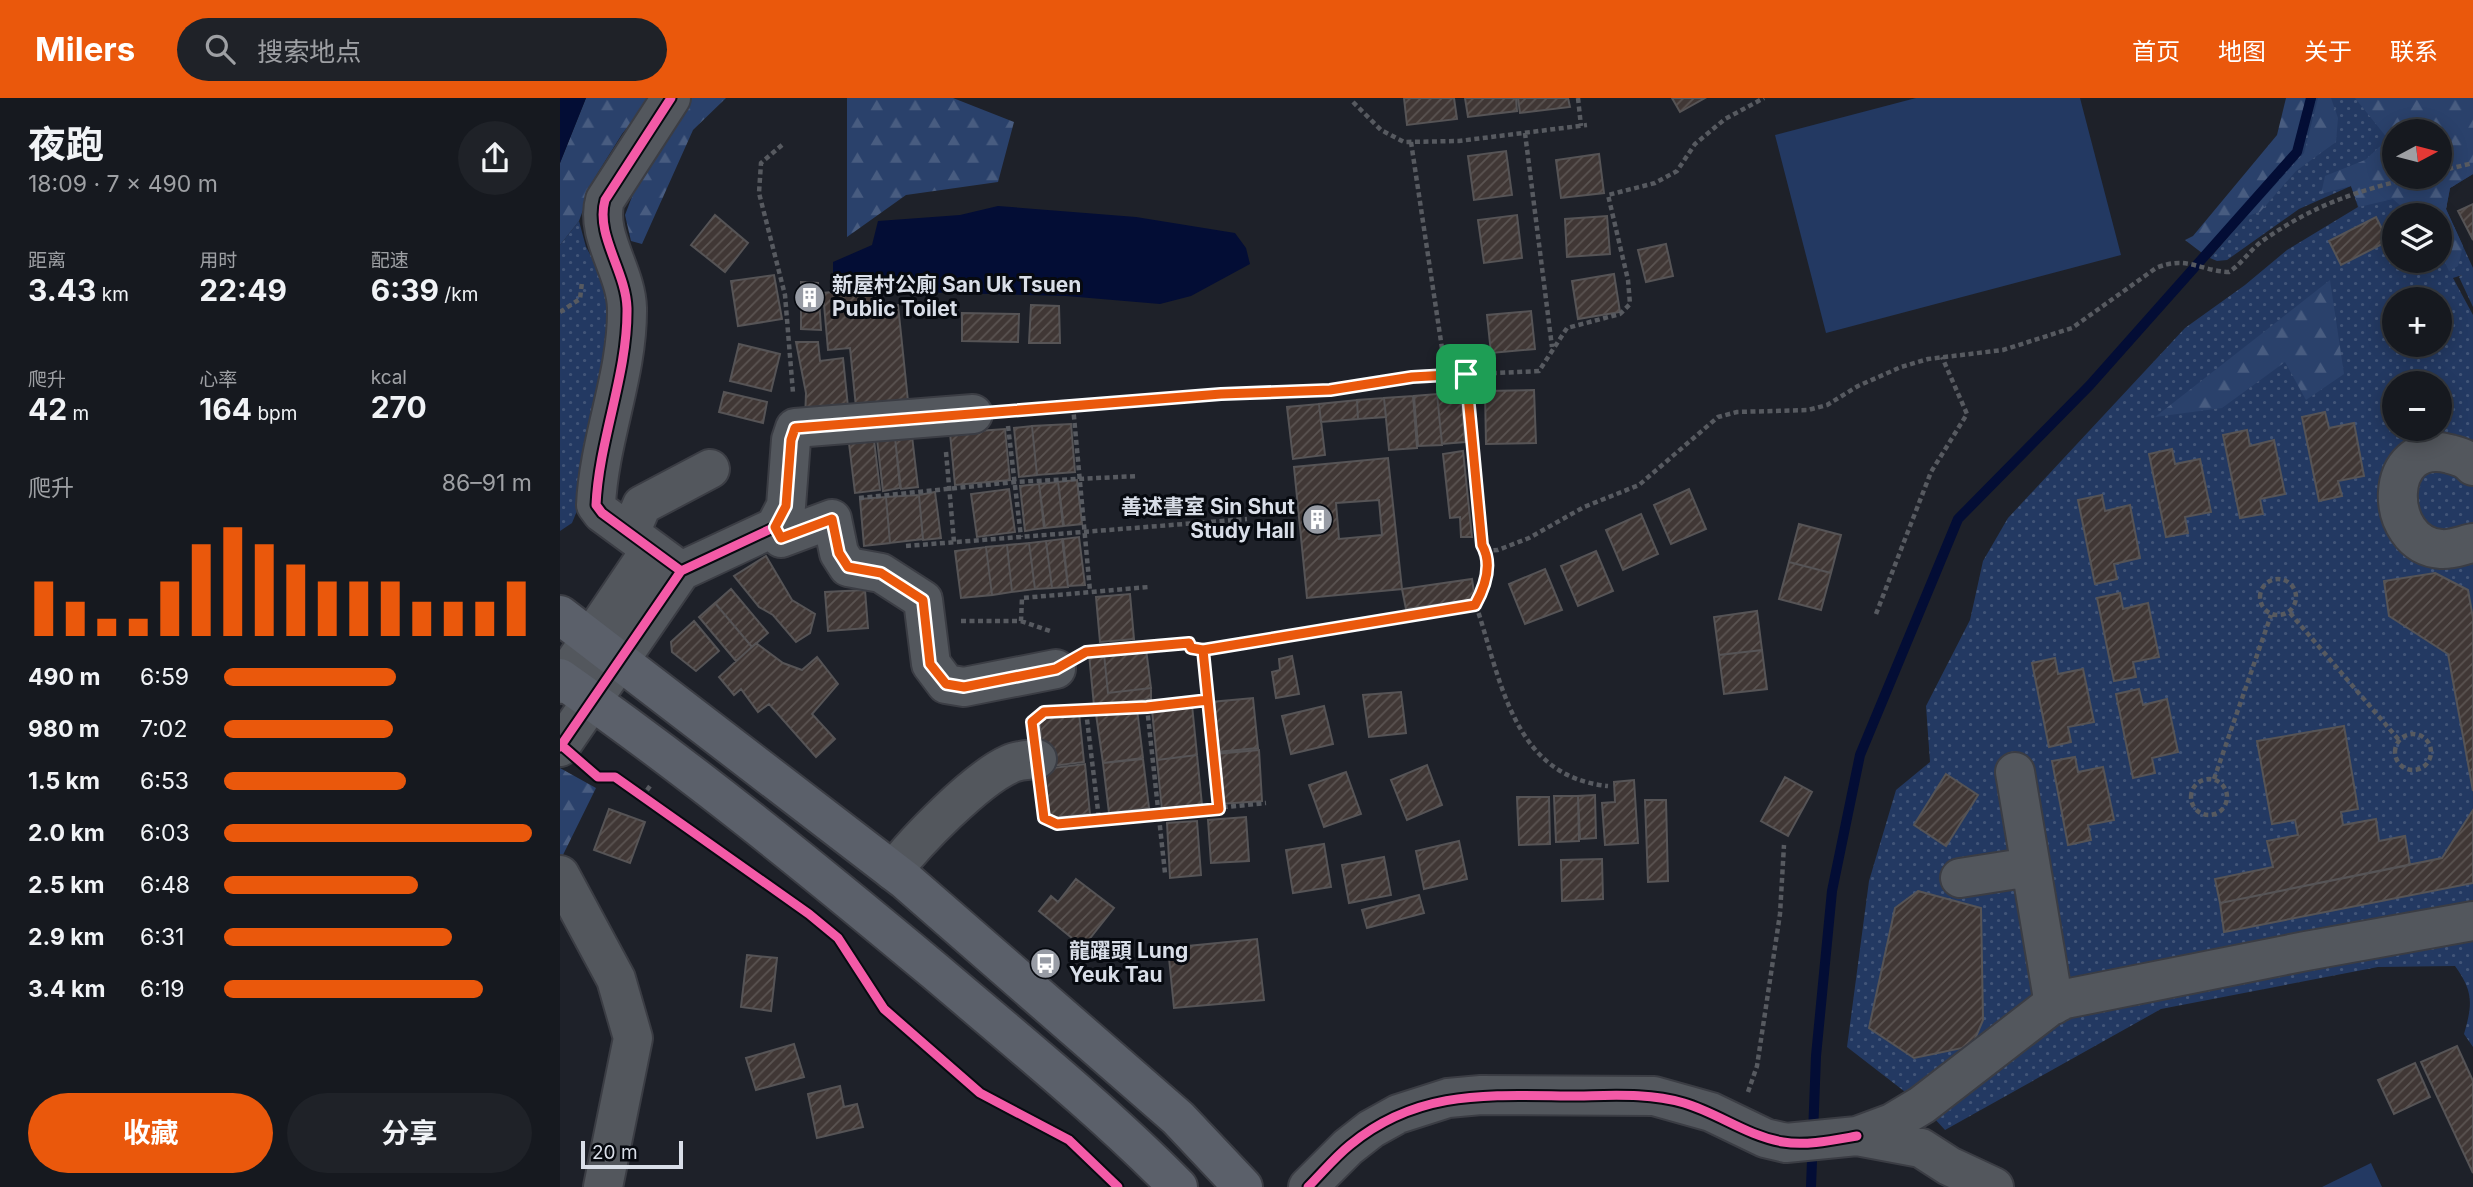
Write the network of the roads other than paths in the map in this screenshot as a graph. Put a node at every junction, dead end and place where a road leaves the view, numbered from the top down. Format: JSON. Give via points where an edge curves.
{"nodes":[{"id":1,"x":671,"y":98,"type":"edge"},
{"id":2,"x":958,"y":415,"type":"road end"},
{"id":3,"x":2473,"y":466,"type":"edge"},
{"id":4,"x":710,"y":469,"type":"dead end"},
{"id":5,"x":775,"y":527,"type":"junction"},
{"id":6,"x":2473,"y":543,"type":"edge"},
{"id":7,"x":654,"y":551,"type":"junction"},
{"id":8,"x":560,"y":615,"type":"edge"},
{"id":9,"x":605,"y":649,"type":"junction"},
{"id":10,"x":1056,"y":669,"type":"road end"},
{"id":11,"x":569,"y":685,"type":"edge"},
{"id":12,"x":560,"y":747,"type":"edge"},
{"id":13,"x":1037,"y":759,"type":"road end"},
{"id":14,"x":2015,"y":772,"type":"dead end"},
{"id":15,"x":2030,"y":867,"type":"junction"},
{"id":16,"x":893,"y":871,"type":"junction"},
{"id":17,"x":560,"y":875,"type":"edge"},
{"id":18,"x":1960,"y":878,"type":"dead end"},
{"id":19,"x":2473,"y":921,"type":"edge"},
{"id":20,"x":2053,"y":1005,"type":"junction"},
{"id":21,"x":1857,"y":1136,"type":"junction"},
{"id":22,"x":603,"y":1187,"type":"edge"},
{"id":23,"x":1178,"y":1187,"type":"edge"},
{"id":24,"x":1243,"y":1187,"type":"edge"},
{"id":25,"x":1308,"y":1187,"type":"edge"},
{"id":26,"x":1994,"y":1187,"type":"edge"}],
"edges":[{"from":1,"to":7,"type":"street","via":[[605,200],[600,217],[625,284],[627,324],[596,505]]},
{"from":2,"to":5,"type":"street","via":[[795,428],[786,506]]},
{"from":3,"to":6,"type":"street","via":[[2467,459],[2437,451],[2418,455],[2403,469],[2396,492],[2400,516],[2413,536],[2426,545],[2443,549]]},
{"from":4,"to":7,"type":"street","via":[[642,505]]},
{"from":5,"to":7,"type":"street"},
{"from":5,"to":10,"type":"street","via":[[781,538],[832,519],[839,553],[848,567],[881,573],[923,600],[930,664],[946,684],[964,687]]},
{"from":7,"to":9,"type":"street"},
{"from":8,"to":9,"type":"main road"},
{"from":9,"to":11,"type":"street"},
{"from":9,"to":16,"type":"main road"},
{"from":11,"to":12,"type":"street"},
{"from":11,"to":23,"type":"main road","via":[[846,896],[1033,1052]]},
{"from":13,"to":16,"type":"street","via":[[1012,763],[989,776],[907,852]]},
{"from":14,"to":15,"type":"street"},
{"from":15,"to":18,"type":"street"},
{"from":15,"to":20,"type":"street"},
{"from":16,"to":24,"type":"main road","via":[[1178,1118]]},
{"from":17,"to":22,"type":"street","via":[[616,979],[633,1038]]},
{"from":19,"to":20,"type":"street","via":[[2065,999]]},
{"from":20,"to":21,"type":"street","via":[[1922,1105]]},
{"from":21,"to":25,"type":"street","via":[[1786,1143],[1742,1116],[1654,1096],[1448,1098],[1398,1114],[1371,1129]]},
{"from":21,"to":26,"type":"street","via":[[1921,1148]]}]}
